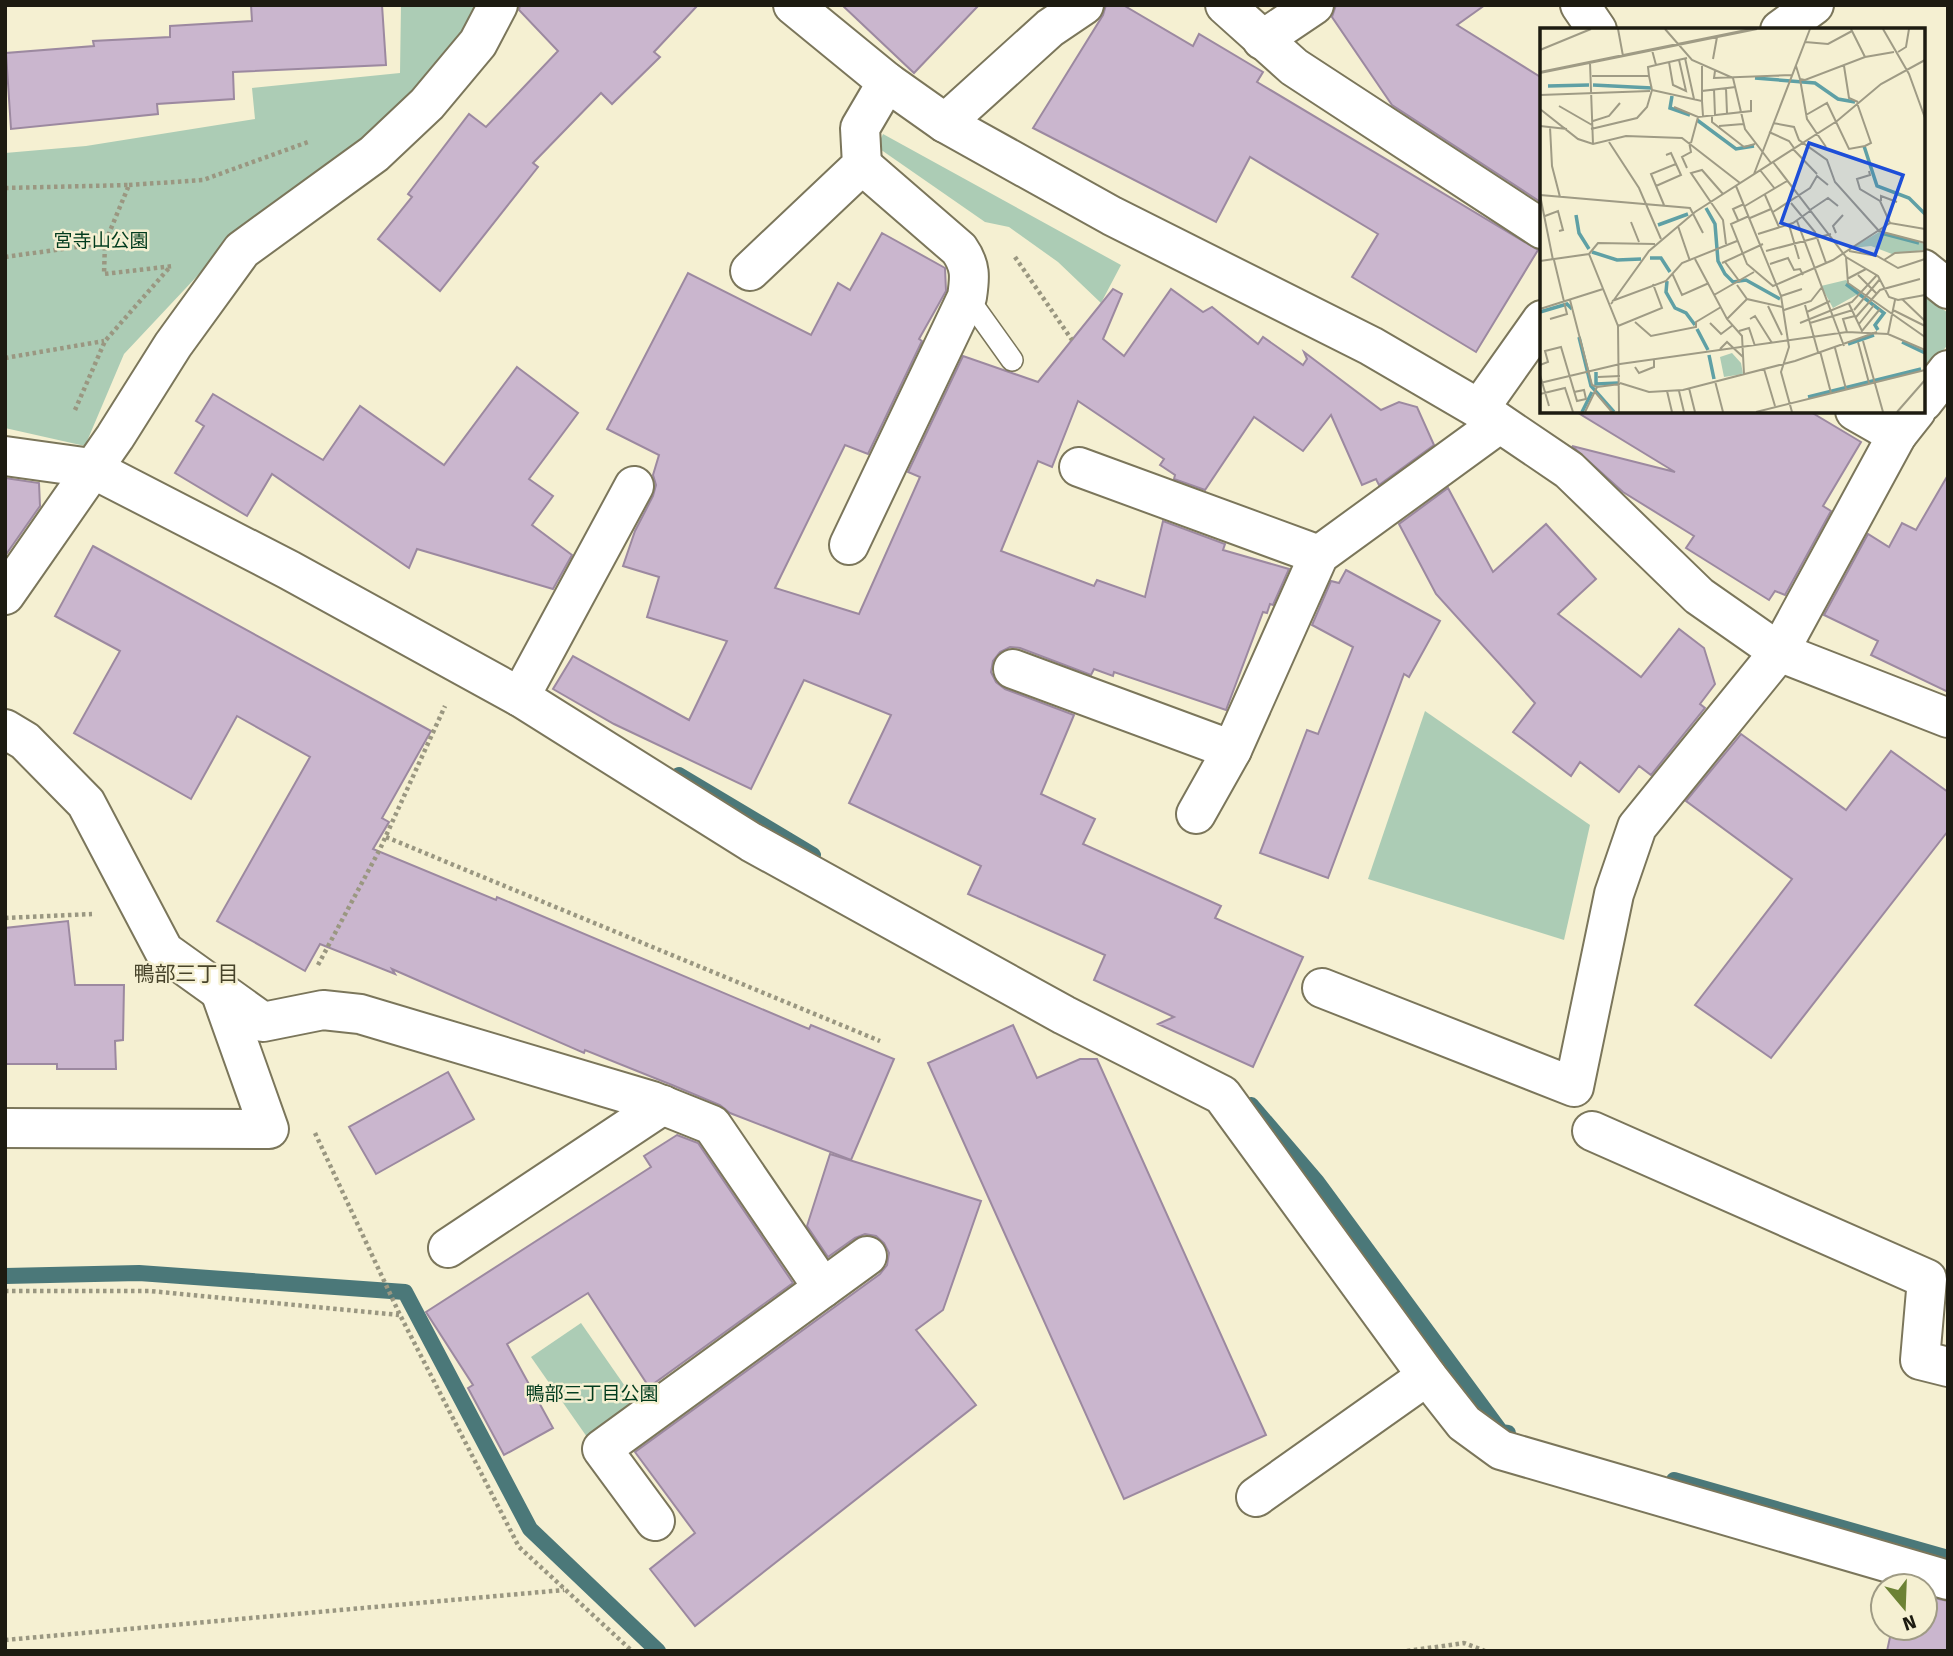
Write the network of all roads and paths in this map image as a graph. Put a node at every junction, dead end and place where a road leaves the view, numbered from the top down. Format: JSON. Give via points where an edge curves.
{"nodes":[{"id":1,"x":498,"y":5,"type":"edge"},
{"id":2,"x":793,"y":5,"type":"edge"},
{"id":3,"x":1084,"y":5,"type":"edge"},
{"id":4,"x":1226,"y":5,"type":"edge"},
{"id":5,"x":1314,"y":5,"type":"edge"},
{"id":6,"x":1580,"y":5,"type":"edge"},
{"id":7,"x":1041,"y":17,"type":"edge"},
{"id":8,"x":1596,"y":28,"type":"edge"},
{"id":9,"x":1262,"y":40,"type":"junction"},
{"id":10,"x":887,"y":82,"type":"junction"},
{"id":11,"x":945,"y":123,"type":"junction"},
{"id":12,"x":313,"y":140,"type":"dead end"},
{"id":13,"x":862,"y":165,"type":"junction"},
{"id":14,"x":129,"y":185,"type":"junction"},
{"id":15,"x":5,"y":188,"type":"edge"},
{"id":16,"x":1540,"y":228,"type":"edge"},
{"id":17,"x":105,"y":243,"type":"junction"},
{"id":18,"x":1010,"y":250,"type":"dead end"},
{"id":19,"x":5,"y":257,"type":"edge"},
{"id":20,"x":750,"y":271,"type":"dead end"},
{"id":21,"x":1925,"y":271,"type":"edge"},
{"id":22,"x":1948,"y":289,"type":"edge"},
{"id":23,"x":967,"y":297,"type":"junction"},
{"id":24,"x":127,"y":312,"type":"dead end"},
{"id":25,"x":1540,"y":324,"type":"edge"},
{"id":26,"x":1072,"y":340,"type":"dead end"},
{"id":27,"x":105,"y":341,"type":"dead end"},
{"id":28,"x":5,"y":358,"type":"edge"},
{"id":29,"x":1012,"y":360,"type":"dead end"},
{"id":30,"x":1948,"y":370,"type":"edge"},
{"id":31,"x":1925,"y":400,"type":"edge"},
{"id":32,"x":1925,"y":404,"type":"edge"},
{"id":33,"x":1864,"y":413,"type":"edge"},
{"id":34,"x":1489,"y":416,"type":"junction"},
{"id":35,"x":1948,"y":418,"type":"edge"},
{"id":36,"x":1907,"y":423,"type":"edge"},
{"id":37,"x":5,"y":456,"type":"edge"},
{"id":38,"x":99,"y":457,"type":"junction"},
{"id":39,"x":1079,"y":467,"type":"dead end"},
{"id":40,"x":634,"y":486,"type":"dead end"},
{"id":41,"x":849,"y":545,"type":"dead end"},
{"id":42,"x":1319,"y":555,"type":"junction"},
{"id":43,"x":5,"y":595,"type":"edge"},
{"id":44,"x":1779,"y":652,"type":"junction"},
{"id":45,"x":452,"y":659,"type":"junction"},
{"id":46,"x":1013,"y":669,"type":"dead end"},
{"id":47,"x":527,"y":683,"type":"junction"},
{"id":48,"x":1948,"y":718,"type":"edge"},
{"id":49,"x":5,"y":729,"type":"edge"},
{"id":50,"x":1232,"y":750,"type":"junction"},
{"id":51,"x":1196,"y":814,"type":"dead end"},
{"id":52,"x":386,"y":837,"type":"junction"},
{"id":53,"x":144,"y":911,"type":"junction"},
{"id":54,"x":5,"y":918,"type":"edge"},
{"id":55,"x":1322,"y":988,"type":"dead end"},
{"id":56,"x":221,"y":994,"type":"junction"},
{"id":57,"x":289,"y":1018,"type":"junction"},
{"id":58,"x":880,"y":1041,"type":"dead end"},
{"id":59,"x":663,"y":1105,"type":"junction"},
{"id":60,"x":309,"y":1120,"type":"dead end"},
{"id":61,"x":5,"y":1128,"type":"edge"},
{"id":62,"x":1592,"y":1130,"type":"dead end"},
{"id":63,"x":448,"y":1248,"type":"dead end"},
{"id":64,"x":867,"y":1256,"type":"dead end"},
{"id":65,"x":823,"y":1287,"type":"junction"},
{"id":66,"x":5,"y":1291,"type":"edge"},
{"id":67,"x":400,"y":1315,"type":"junction"},
{"id":68,"x":1948,"y":1367,"type":"edge"},
{"id":69,"x":1427,"y":1377,"type":"junction"},
{"id":70,"x":1256,"y":1497,"type":"dead end"},
{"id":71,"x":656,"y":1521,"type":"dead end"},
{"id":72,"x":1948,"y":1580,"type":"edge"},
{"id":73,"x":565,"y":1590,"type":"junction"},
{"id":74,"x":5,"y":1640,"type":"edge"},
{"id":75,"x":632,"y":1651,"type":"edge"},
{"id":76,"x":1407,"y":1651,"type":"edge"},
{"id":77,"x":1485,"y":1651,"type":"edge"}],
"edges":[{"from":1,"to":38,"type":"street","via":[[478,43],[427,104],[374,154],[242,250]]},
{"from":2,"to":10,"type":"street"},
{"from":3,"to":7,"type":"street"},
{"from":4,"to":9,"type":"street"},
{"from":5,"to":9,"type":"street"},
{"from":6,"to":8,"type":"street"},
{"from":7,"to":11,"type":"street"},
{"from":9,"to":16,"type":"street","via":[[1294,67]]},
{"from":10,"to":11,"type":"street"},
{"from":10,"to":13,"type":"street","via":[[860,128]]},
{"from":11,"to":34,"type":"street","via":[[1112,216],[1371,346]]},
{"from":12,"to":14,"type":"path","via":[[203,180]]},
{"from":13,"to":20,"type":"street"},
{"from":13,"to":23,"type":"street","via":[[959,249],[970,265]]},
{"from":14,"to":15,"type":"path"},
{"from":14,"to":17,"type":"path"},
{"from":17,"to":19,"type":"path"},
{"from":17,"to":24,"type":"path","via":[[104,274],[170,267]]},
{"from":18,"to":26,"type":"path"},
{"from":21,"to":22,"type":"street"},
{"from":23,"to":29,"type":"lane"},
{"from":23,"to":41,"type":"street"},
{"from":25,"to":34,"type":"street"},
{"from":27,"to":28,"type":"path"},
{"from":30,"to":31,"type":"street"},
{"from":32,"to":35,"type":"street"},
{"from":33,"to":36,"type":"street"},
{"from":34,"to":42,"type":"street"},
{"from":34,"to":44,"type":"street","via":[[1569,470],[1699,596]]},
{"from":36,"to":44,"type":"street"},
{"from":37,"to":38,"type":"street"},
{"from":38,"to":43,"type":"street"},
{"from":38,"to":45,"type":"street","via":[[289,570]]},
{"from":39,"to":42,"type":"street"},
{"from":40,"to":47,"type":"street"},
{"from":42,"to":50,"type":"street"},
{"from":44,"to":48,"type":"street"},
{"from":44,"to":55,"type":"street","via":[[1637,827],[1614,894],[1574,1087]]},
{"from":45,"to":47,"type":"street"},
{"from":45,"to":52,"type":"path","via":[[443,714]]},
{"from":46,"to":50,"type":"street"},
{"from":47,"to":69,"type":"street","via":[[751,842],[1064,1015],[1222,1095]]},
{"from":49,"to":53,"type":"street","via":[[25,741],[86,803]]},
{"from":50,"to":51,"type":"street"},
{"from":52,"to":57,"type":"path"},
{"from":52,"to":58,"type":"path"},
{"from":53,"to":54,"type":"path"},
{"from":53,"to":56,"type":"street","via":[[164,951]]},
{"from":56,"to":57,"type":"street","via":[[263,1022]]},
{"from":56,"to":61,"type":"street","via":[[269,1129]]},
{"from":57,"to":59,"type":"street","via":[[323,1010],[360,1014]]},
{"from":59,"to":63,"type":"street"},
{"from":59,"to":65,"type":"street","via":[[712,1125]]},
{"from":60,"to":67,"type":"path"},
{"from":62,"to":68,"type":"street","via":[[1927,1279],[1920,1360]]},
{"from":64,"to":65,"type":"street"},
{"from":65,"to":71,"type":"street","via":[[602,1449]]},
{"from":66,"to":67,"type":"path","via":[[150,1291]]},
{"from":67,"to":73,"type":"path","via":[[519,1547]]},
{"from":69,"to":70,"type":"street"},
{"from":69,"to":72,"type":"street","via":[[1464,1423],[1501,1450]]},
{"from":73,"to":74,"type":"path"},
{"from":73,"to":75,"type":"path"},
{"from":76,"to":77,"type":"path","via":[[1464,1643]]}]}
